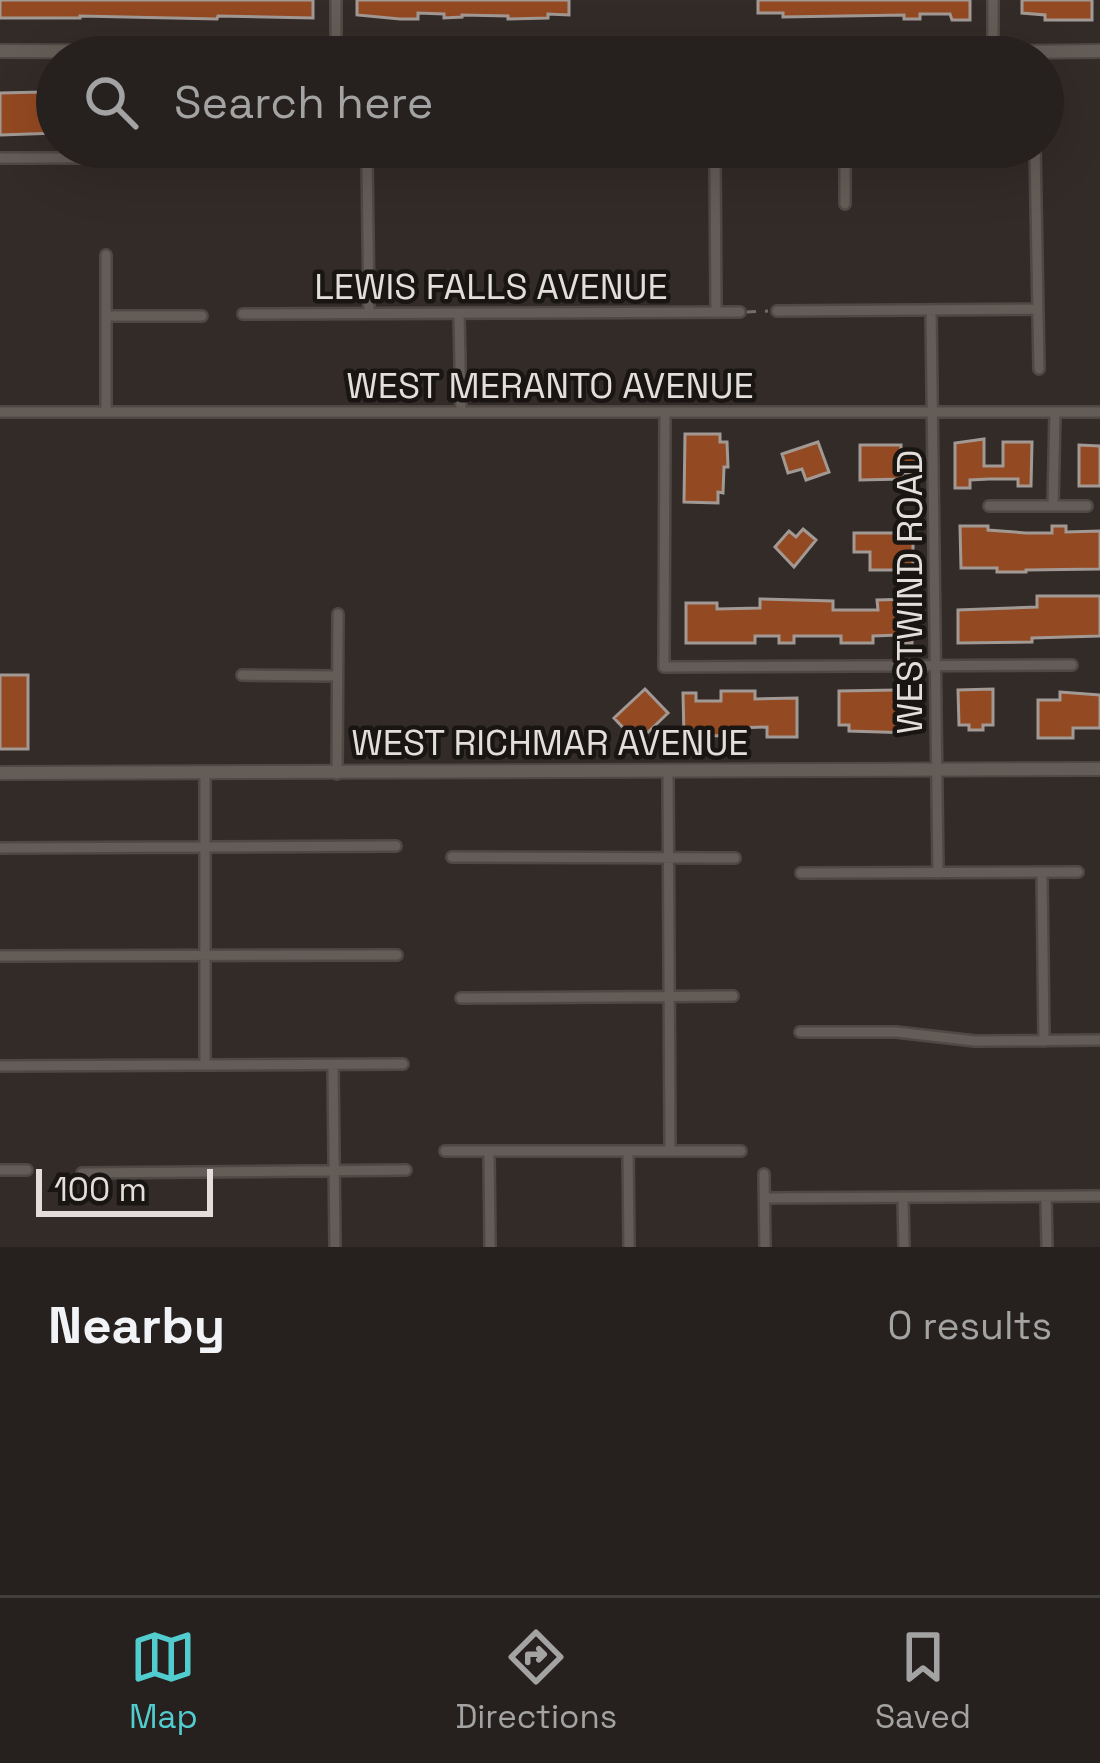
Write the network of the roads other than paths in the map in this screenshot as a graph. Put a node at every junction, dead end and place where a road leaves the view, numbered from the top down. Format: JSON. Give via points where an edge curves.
{"nodes":[{"id":1,"x":336,"y":0,"type":"edge"},
{"id":2,"x":993,"y":0,"type":"edge"},
{"id":3,"x":336,"y":36,"type":"edge"},
{"id":4,"x":993,"y":36,"type":"edge"},
{"id":5,"x":0,"y":51,"type":"edge"},
{"id":6,"x":36,"y":51,"type":"edge"},
{"id":7,"x":1064,"y":52,"type":"edge"},
{"id":8,"x":1100,"y":52,"type":"edge"},
{"id":9,"x":0,"y":158,"type":"edge"},
{"id":10,"x":36,"y":158,"type":"edge"},
{"id":11,"x":368,"y":168,"type":"edge"},
{"id":12,"x":715,"y":168,"type":"edge"},
{"id":13,"x":845,"y":168,"type":"edge"},
{"id":14,"x":1035,"y":168,"type":"edge"},
{"id":15,"x":845,"y":204,"type":"dead end"},
{"id":16,"x":106,"y":255,"type":"dead end"},
{"id":17,"x":1037,"y":309,"type":"junction"},
{"id":18,"x":931,"y":310,"type":"junction"},
{"id":19,"x":778,"y":311,"type":"road end"},
{"id":20,"x":716,"y":312,"type":"junction"},
{"id":21,"x":740,"y":312,"type":"road end"},
{"id":22,"x":243,"y":314,"type":"dead end"},
{"id":23,"x":369,"y":314,"type":"junction"},
{"id":24,"x":459,"y":314,"type":"junction"},
{"id":25,"x":106,"y":316,"type":"junction"},
{"id":26,"x":202,"y":316,"type":"dead end"},
{"id":27,"x":1039,"y":369,"type":"dead end"},
{"id":28,"x":106,"y":411,"type":"junction"},
{"id":29,"x":461,"y":411,"type":"junction"},
{"id":30,"x":0,"y":412,"type":"edge"},
{"id":31,"x":934,"y":412,"type":"junction"},
{"id":32,"x":1055,"y":412,"type":"junction"},
{"id":33,"x":1100,"y":412,"type":"edge"},
{"id":34,"x":664,"y":413,"type":"junction"},
{"id":35,"x":988,"y":506,"type":"dead end"},
{"id":36,"x":1054,"y":506,"type":"junction"},
{"id":37,"x":1087,"y":506,"type":"dead end"},
{"id":38,"x":338,"y":614,"type":"dead end"},
{"id":39,"x":936,"y":665,"type":"junction"},
{"id":40,"x":1072,"y":665,"type":"dead end"},
{"id":41,"x":242,"y":675,"type":"dead end"},
{"id":42,"x":338,"y":676,"type":"junction"},
{"id":43,"x":1100,"y":769,"type":"edge"},
{"id":44,"x":937,"y":770,"type":"junction"},
{"id":45,"x":668,"y":772,"type":"junction"},
{"id":46,"x":0,"y":773,"type":"edge"},
{"id":47,"x":206,"y":773,"type":"junction"},
{"id":48,"x":337,"y":774,"type":"junction"},
{"id":49,"x":396,"y":846,"type":"dead end"},
{"id":50,"x":205,"y":847,"type":"junction"},
{"id":51,"x":0,"y":848,"type":"edge"},
{"id":52,"x":452,"y":857,"type":"dead end"},
{"id":53,"x":669,"y":858,"type":"junction"},
{"id":54,"x":736,"y":858,"type":"dead end"},
{"id":55,"x":1042,"y":872,"type":"junction"},
{"id":56,"x":1078,"y":872,"type":"dead end"},
{"id":57,"x":801,"y":873,"type":"dead end"},
{"id":58,"x":938,"y":873,"type":"junction"},
{"id":59,"x":397,"y":955,"type":"dead end"},
{"id":60,"x":0,"y":956,"type":"edge"},
{"id":61,"x":205,"y":956,"type":"junction"},
{"id":62,"x":733,"y":996,"type":"dead end"},
{"id":63,"x":461,"y":998,"type":"dead end"},
{"id":64,"x":670,"y":998,"type":"junction"},
{"id":65,"x":800,"y":1032,"type":"dead end"},
{"id":66,"x":1100,"y":1040,"type":"edge"},
{"id":67,"x":1044,"y":1041,"type":"junction"},
{"id":68,"x":404,"y":1064,"type":"dead end"},
{"id":69,"x":205,"y":1065,"type":"junction"},
{"id":70,"x":333,"y":1065,"type":"junction"},
{"id":71,"x":0,"y":1066,"type":"edge"},
{"id":72,"x":445,"y":1150,"type":"dead end"},
{"id":73,"x":489,"y":1150,"type":"junction"},
{"id":74,"x":628,"y":1151,"type":"junction"},
{"id":75,"x":670,"y":1151,"type":"junction"},
{"id":76,"x":741,"y":1151,"type":"dead end"},
{"id":77,"x":0,"y":1170,"type":"edge"},
{"id":78,"x":27,"y":1170,"type":"dead end"},
{"id":79,"x":406,"y":1170,"type":"dead end"},
{"id":80,"x":334,"y":1171,"type":"junction"},
{"id":81,"x":82,"y":1173,"type":"dead end"},
{"id":82,"x":764,"y":1174,"type":"dead end"},
{"id":83,"x":1100,"y":1196,"type":"edge"},
{"id":84,"x":904,"y":1197,"type":"junction"},
{"id":85,"x":1046,"y":1197,"type":"junction"},
{"id":86,"x":765,"y":1198,"type":"junction"},
{"id":87,"x":335,"y":1247,"type":"edge"},
{"id":88,"x":490,"y":1247,"type":"edge"},
{"id":89,"x":629,"y":1247,"type":"edge"},
{"id":90,"x":765,"y":1247,"type":"edge"},
{"id":91,"x":904,"y":1247,"type":"edge"},
{"id":92,"x":1047,"y":1247,"type":"edge"}],
"edges":[{"from":1,"to":3,"type":"street"},
{"from":2,"to":4,"type":"street"},
{"from":5,"to":6,"type":"street"},
{"from":7,"to":8,"type":"street"},
{"from":9,"to":10,"type":"street"},
{"from":11,"to":23,"type":"street"},
{"from":12,"to":20,"type":"street"},
{"from":13,"to":15,"type":"street"},
{"from":14,"to":17,"type":"street"},
{"from":16,"to":25,"type":"street"},
{"from":17,"to":18,"type":"street"},
{"from":17,"to":27,"type":"street"},
{"from":18,"to":19,"type":"street"},
{"from":18,"to":31,"type":"street","name":"WESTWIND ROAD"},
{"from":20,"to":21,"type":"street","name":"LEWIS FALLS AVENUE"},
{"from":20,"to":24,"type":"street","name":"LEWIS FALLS AVENUE"},
{"from":22,"to":23,"type":"street","name":"LEWIS FALLS AVENUE"},
{"from":23,"to":24,"type":"street","name":"LEWIS FALLS AVENUE"},
{"from":24,"to":29,"type":"street"},
{"from":25,"to":26,"type":"street"},
{"from":25,"to":28,"type":"street"},
{"from":28,"to":29,"type":"street","name":"WEST MERANTO AVENUE"},
{"from":28,"to":30,"type":"street","name":"WEST MERANTO AVENUE"},
{"from":29,"to":34,"type":"street","name":"WEST MERANTO AVENUE"},
{"from":31,"to":32,"type":"street","name":"WEST MERANTO AVENUE"},
{"from":31,"to":34,"type":"street","name":"WEST MERANTO AVENUE"},
{"from":31,"to":39,"type":"street","name":"WESTWIND ROAD"},
{"from":32,"to":33,"type":"street","name":"WEST MERANTO AVENUE"},
{"from":32,"to":36,"type":"street"},
{"from":34,"to":39,"type":"street","via":[[664,668]]},
{"from":35,"to":36,"type":"street"},
{"from":36,"to":37,"type":"street"},
{"from":38,"to":42,"type":"street"},
{"from":39,"to":40,"type":"street"},
{"from":39,"to":44,"type":"street","name":"WESTWIND ROAD"},
{"from":41,"to":42,"type":"street"},
{"from":42,"to":48,"type":"street"},
{"from":43,"to":44,"type":"street","name":"WEST RICHMAR AVENUE"},
{"from":44,"to":45,"type":"street","name":"WEST RICHMAR AVENUE"},
{"from":44,"to":58,"type":"street","name":"WESTWIND ROAD"},
{"from":45,"to":48,"type":"street","name":"WEST RICHMAR AVENUE"},
{"from":45,"to":53,"type":"street"},
{"from":46,"to":47,"type":"street","name":"WEST RICHMAR AVENUE"},
{"from":47,"to":48,"type":"street","name":"WEST RICHMAR AVENUE"},
{"from":47,"to":50,"type":"street"},
{"from":49,"to":50,"type":"street"},
{"from":50,"to":51,"type":"street"},
{"from":50,"to":61,"type":"street"},
{"from":52,"to":53,"type":"street"},
{"from":53,"to":54,"type":"street"},
{"from":53,"to":64,"type":"street"},
{"from":55,"to":56,"type":"street"},
{"from":55,"to":58,"type":"street"},
{"from":55,"to":67,"type":"street"},
{"from":57,"to":58,"type":"street"},
{"from":59,"to":61,"type":"street"},
{"from":60,"to":61,"type":"street"},
{"from":61,"to":69,"type":"street"},
{"from":62,"to":64,"type":"street"},
{"from":63,"to":64,"type":"street"},
{"from":64,"to":75,"type":"street"},
{"from":65,"to":67,"type":"street"},
{"from":66,"to":67,"type":"street"},
{"from":68,"to":70,"type":"street"},
{"from":69,"to":70,"type":"street"},
{"from":69,"to":71,"type":"street"},
{"from":70,"to":80,"type":"street"},
{"from":72,"to":73,"type":"street"},
{"from":73,"to":74,"type":"street"},
{"from":73,"to":88,"type":"street"},
{"from":74,"to":75,"type":"street"},
{"from":74,"to":89,"type":"street"},
{"from":75,"to":76,"type":"street"},
{"from":77,"to":78,"type":"street"},
{"from":79,"to":80,"type":"street"},
{"from":80,"to":81,"type":"street"},
{"from":80,"to":87,"type":"street"},
{"from":82,"to":86,"type":"street"},
{"from":83,"to":85,"type":"street"},
{"from":84,"to":85,"type":"street"},
{"from":84,"to":86,"type":"street"},
{"from":84,"to":91,"type":"street"},
{"from":85,"to":92,"type":"street"},
{"from":86,"to":90,"type":"street"}]}
